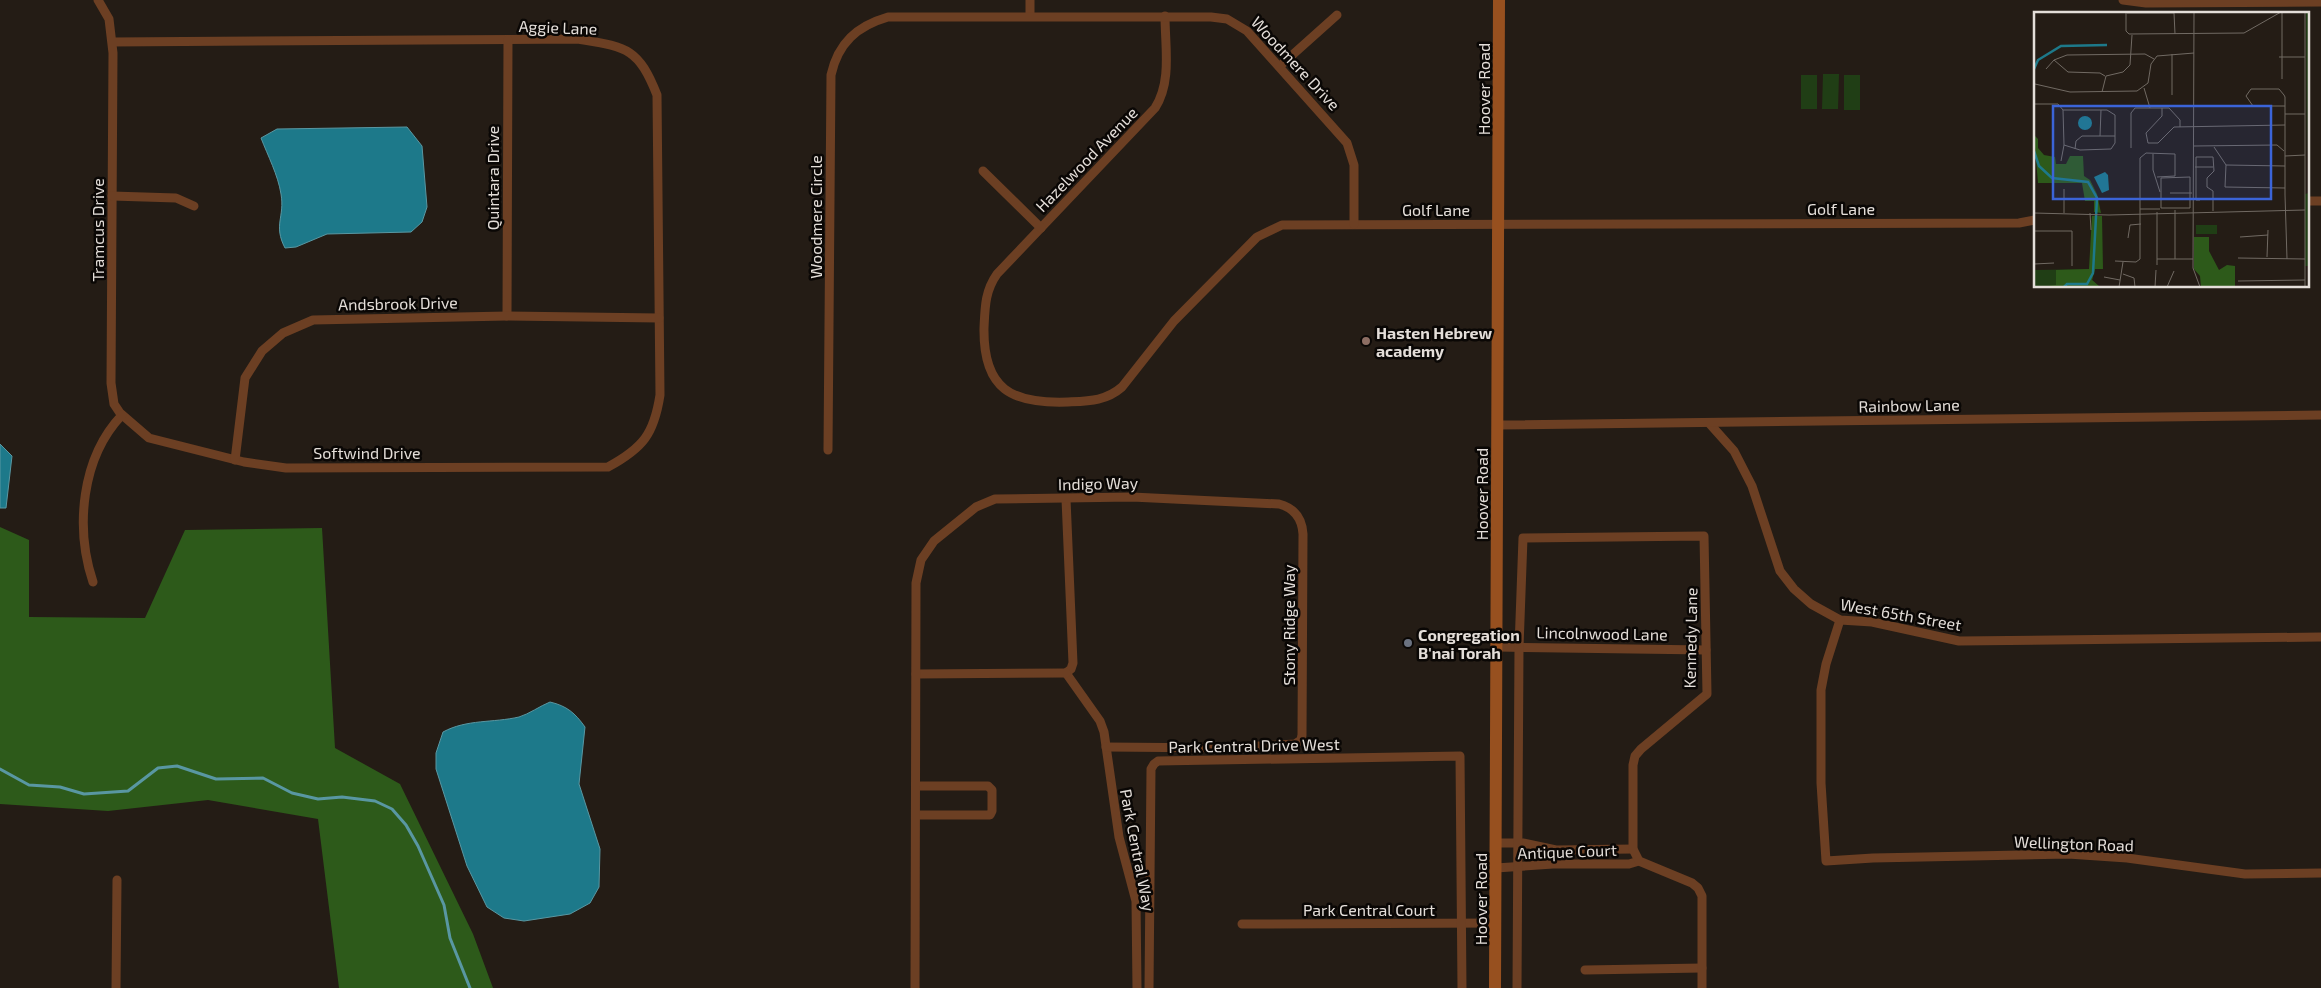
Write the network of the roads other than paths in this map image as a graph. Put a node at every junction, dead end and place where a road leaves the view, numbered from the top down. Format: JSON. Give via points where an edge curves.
{"nodes":[{"id":1,"x":98,"y":0,"type":"edge"},
{"id":2,"x":1030,"y":0,"type":"edge"},
{"id":3,"x":1499,"y":0,"type":"edge"},
{"id":4,"x":2123,"y":0,"type":"edge"},
{"id":5,"x":2321,"y":2,"type":"edge"},
{"id":6,"x":1337,"y":15,"type":"dead end"},
{"id":7,"x":1030,"y":16,"type":"junction"},
{"id":8,"x":1165,"y":16,"type":"junction"},
{"id":9,"x":892,"y":17,"type":"joint"},
{"id":10,"x":508,"y":40,"type":"junction"},
{"id":11,"x":112,"y":42,"type":"junction"},
{"id":12,"x":1280,"y":66,"type":"junction"},
{"id":13,"x":983,"y":172,"type":"dead end"},
{"id":14,"x":112,"y":196,"type":"junction"},
{"id":15,"x":2308,"y":201,"type":"edge"},
{"id":16,"x":2321,"y":201,"type":"edge"},
{"id":17,"x":194,"y":206,"type":"dead end"},
{"id":18,"x":2034,"y":220,"type":"edge"},
{"id":19,"x":1354,"y":224,"type":"junction"},
{"id":20,"x":1498,"y":224,"type":"junction"},
{"id":21,"x":1041,"y":228,"type":"junction"},
{"id":22,"x":985,"y":305,"type":"joint"},
{"id":23,"x":507,"y":316,"type":"junction"},
{"id":24,"x":659,"y":318,"type":"junction"},
{"id":25,"x":122,"y":415,"type":"junction"},
{"id":26,"x":2321,"y":415,"type":"edge"},
{"id":27,"x":1709,"y":423,"type":"junction"},
{"id":28,"x":1498,"y":425,"type":"junction"},
{"id":29,"x":828,"y":450,"type":"dead end"},
{"id":30,"x":234,"y":460,"type":"junction"},
{"id":31,"x":621,"y":460,"type":"joint"},
{"id":32,"x":1066,"y":499,"type":"junction"},
{"id":33,"x":1293,"y":511,"type":"joint"},
{"id":34,"x":93,"y":582,"type":"dead end"},
{"id":35,"x":1840,"y":620,"type":"junction"},
{"id":36,"x":2321,"y":637,"type":"edge"},
{"id":37,"x":1497,"y":647,"type":"junction"},
{"id":38,"x":1519,"y":647,"type":"junction"},
{"id":39,"x":1706,"y":650,"type":"junction"},
{"id":40,"x":1066,"y":673,"type":"junction"},
{"id":41,"x":916,"y":674,"type":"junction"},
{"id":42,"x":1106,"y":747,"type":"junction"},
{"id":43,"x":916,"y":786,"type":"junction"},
{"id":44,"x":916,"y":815,"type":"junction"},
{"id":45,"x":1496,"y":843,"type":"junction"},
{"id":46,"x":1518,"y":843,"type":"junction"},
{"id":47,"x":1633,"y":849,"type":"junction"},
{"id":48,"x":1639,"y":861,"type":"junction"},
{"id":49,"x":1496,"y":868,"type":"junction"},
{"id":50,"x":1517,"y":868,"type":"junction"},
{"id":51,"x":2321,"y":873,"type":"edge"},
{"id":52,"x":117,"y":880,"type":"dead end"},
{"id":53,"x":1462,"y":923,"type":"junction"},
{"id":54,"x":1496,"y":923,"type":"junction"},
{"id":55,"x":1242,"y":924,"type":"dead end"},
{"id":56,"x":1702,"y":968,"type":"junction"},
{"id":57,"x":1585,"y":970,"type":"dead end"},
{"id":58,"x":116,"y":988,"type":"edge"},
{"id":59,"x":915,"y":988,"type":"edge"},
{"id":60,"x":1137,"y":988,"type":"edge"},
{"id":61,"x":1150,"y":988,"type":"edge"},
{"id":62,"x":1462,"y":988,"type":"edge"},
{"id":63,"x":1495,"y":988,"type":"edge"},
{"id":64,"x":1517,"y":988,"type":"edge"},
{"id":65,"x":1702,"y":988,"type":"edge"}],
"edges":[{"from":1,"to":11,"type":"street","name":"Tramcus Drive","via":[[109,19]]},
{"from":2,"to":7,"type":"street"},
{"from":3,"to":20,"type":"street","name":"Hoover Road"},
{"from":4,"to":5,"type":"street","via":[[2146,3]]},
{"from":6,"to":12,"type":"street"},
{"from":7,"to":8,"type":"street","name":"Woodmere Drive"},
{"from":7,"to":9,"type":"street","name":"Woodmere Drive"},
{"from":8,"to":12,"type":"street","name":"Woodmere Drive","via":[[1215,17],[1238,23]]},
{"from":8,"to":21,"type":"street","name":"Hazelwood Avenue","via":[[1165,79],[1157,104]]},
{"from":9,"to":29,"type":"street","name":"Woodmere Circle","via":[[875,21],[851,35],[838,53],[831,75]]},
{"from":10,"to":11,"type":"street","name":"Aggie Lane"},
{"from":10,"to":23,"type":"street","name":"Quintara Drive"},
{"from":10,"to":24,"type":"street","name":"Aggie Lane","via":[[578,39],[618,46],[626,49],[647,70],[657,95]]},
{"from":11,"to":14,"type":"street","name":"Tramcus Drive"},
{"from":12,"to":19,"type":"street","name":"Woodmere Drive","via":[[1341,133],[1351,149]]},
{"from":13,"to":21,"type":"street"},
{"from":14,"to":17,"type":"street","via":[[176,198]]},
{"from":14,"to":25,"type":"street","name":"Tramcus Drive","via":[[112,383],[114,404]]},
{"from":15,"to":16,"type":"street"},
{"from":18,"to":20,"type":"street","name":"Golf Lane","via":[[2019,223]]},
{"from":19,"to":20,"type":"street","name":"Golf Lane"},
{"from":19,"to":22,"type":"street","name":"Golf Lane","via":[[1292,223],[1264,232],[1174,321],[1122,387],[1094,401],[1039,403],[1016,396],[1001,386],[985,357]]},
{"from":20,"to":28,"type":"street","name":"Hoover Road"},
{"from":21,"to":22,"type":"street","name":"Hazelwood Avenue","via":[[997,274]]},
{"from":23,"to":24,"type":"street","name":"Andsbrook Drive"},
{"from":23,"to":30,"type":"street","name":"Andsbrook Drive","via":[[313,320],[283,333],[262,351],[245,378]]},
{"from":24,"to":31,"type":"street","name":"Aggie Lane","via":[[660,395],[656,420],[641,443]]},
{"from":25,"to":30,"type":"street","name":"Softwind Drive","via":[[149,438]]},
{"from":25,"to":34,"type":"street","via":[[102,442],[84,500],[84,546]]},
{"from":26,"to":27,"type":"street","name":"Rainbow Lane"},
{"from":27,"to":28,"type":"street","name":"Rainbow Lane"},
{"from":27,"to":35,"type":"street","name":"West 65th Street","via":[[1734,451],[1752,486],[1780,571],[1811,604]]},
{"from":28,"to":37,"type":"street","name":"Hoover Road"},
{"from":30,"to":31,"type":"street","name":"Softwind Drive","via":[[286,468],[608,467]]},
{"from":32,"to":33,"type":"street","name":"Indigo Way","via":[[1132,497],[1279,504]]},
{"from":32,"to":40,"type":"street","via":[[1073,663]]},
{"from":32,"to":41,"type":"street","name":"Indigo Way","via":[[989,500],[934,541],[923,556],[916,578]]},
{"from":33,"to":42,"type":"street","name":"Stony Ridge Way","via":[[1302,523],[1304,534],[1300,742],[1225,748]]},
{"from":35,"to":36,"type":"street","name":"West 65th Street","via":[[1872,622],[1959,641]]},
{"from":35,"to":51,"type":"street","name":"Wellington Road","via":[[1826,664],[1822,690],[1821,783],[1826,861],[2068,854],[2127,858],[2245,874]]},
{"from":37,"to":38,"type":"street","name":"Lincolnwood Lane"},
{"from":37,"to":45,"type":"street","name":"Hoover Road"},
{"from":38,"to":39,"type":"street","name":"Lincolnwood Lane"},
{"from":38,"to":39,"type":"street","name":"Kennedy Lane","via":[[1523,538],[1704,536]]},
{"from":38,"to":46,"type":"street"},
{"from":39,"to":47,"type":"street","name":"Kennedy Lane","via":[[1707,694],[1635,756]]},
{"from":40,"to":41,"type":"street"},
{"from":40,"to":42,"type":"street","name":"Park Central Way","via":[[1100,722]]},
{"from":41,"to":43,"type":"street"},
{"from":42,"to":60,"type":"street","name":"Park Central Way","via":[[1119,837],[1136,902]]},
{"from":43,"to":44,"type":"street"},
{"from":43,"to":44,"type":"street","via":[[988,786],[992,790],[990,815]]},
{"from":44,"to":59,"type":"street"},
{"from":45,"to":46,"type":"street","name":"Antique Court"},
{"from":45,"to":49,"type":"street","name":"Hoover Road"},
{"from":46,"to":47,"type":"street","name":"Antique Court","via":[[1556,850]]},
{"from":46,"to":50,"type":"street"},
{"from":47,"to":48,"type":"street","name":"Kennedy Lane"},
{"from":48,"to":50,"type":"street","name":"Antique Court"},
{"from":48,"to":56,"type":"street","via":[[1692,882],[1698,888],[1702,896]]},
{"from":49,"to":50,"type":"street","name":"Antique Court"},
{"from":49,"to":54,"type":"street","name":"Hoover Road"},
{"from":50,"to":64,"type":"street"},
{"from":52,"to":58,"type":"street"},
{"from":53,"to":54,"type":"street","name":"Park Central Court"},
{"from":53,"to":55,"type":"street","name":"Park Central Court"},
{"from":53,"to":61,"type":"street","name":"Park Central Drive West","via":[[1460,756],[1158,762],[1151,769]]},
{"from":53,"to":62,"type":"street"},
{"from":54,"to":63,"type":"street","name":"Hoover Road"},
{"from":56,"to":57,"type":"street"},
{"from":56,"to":65,"type":"street"}]}
